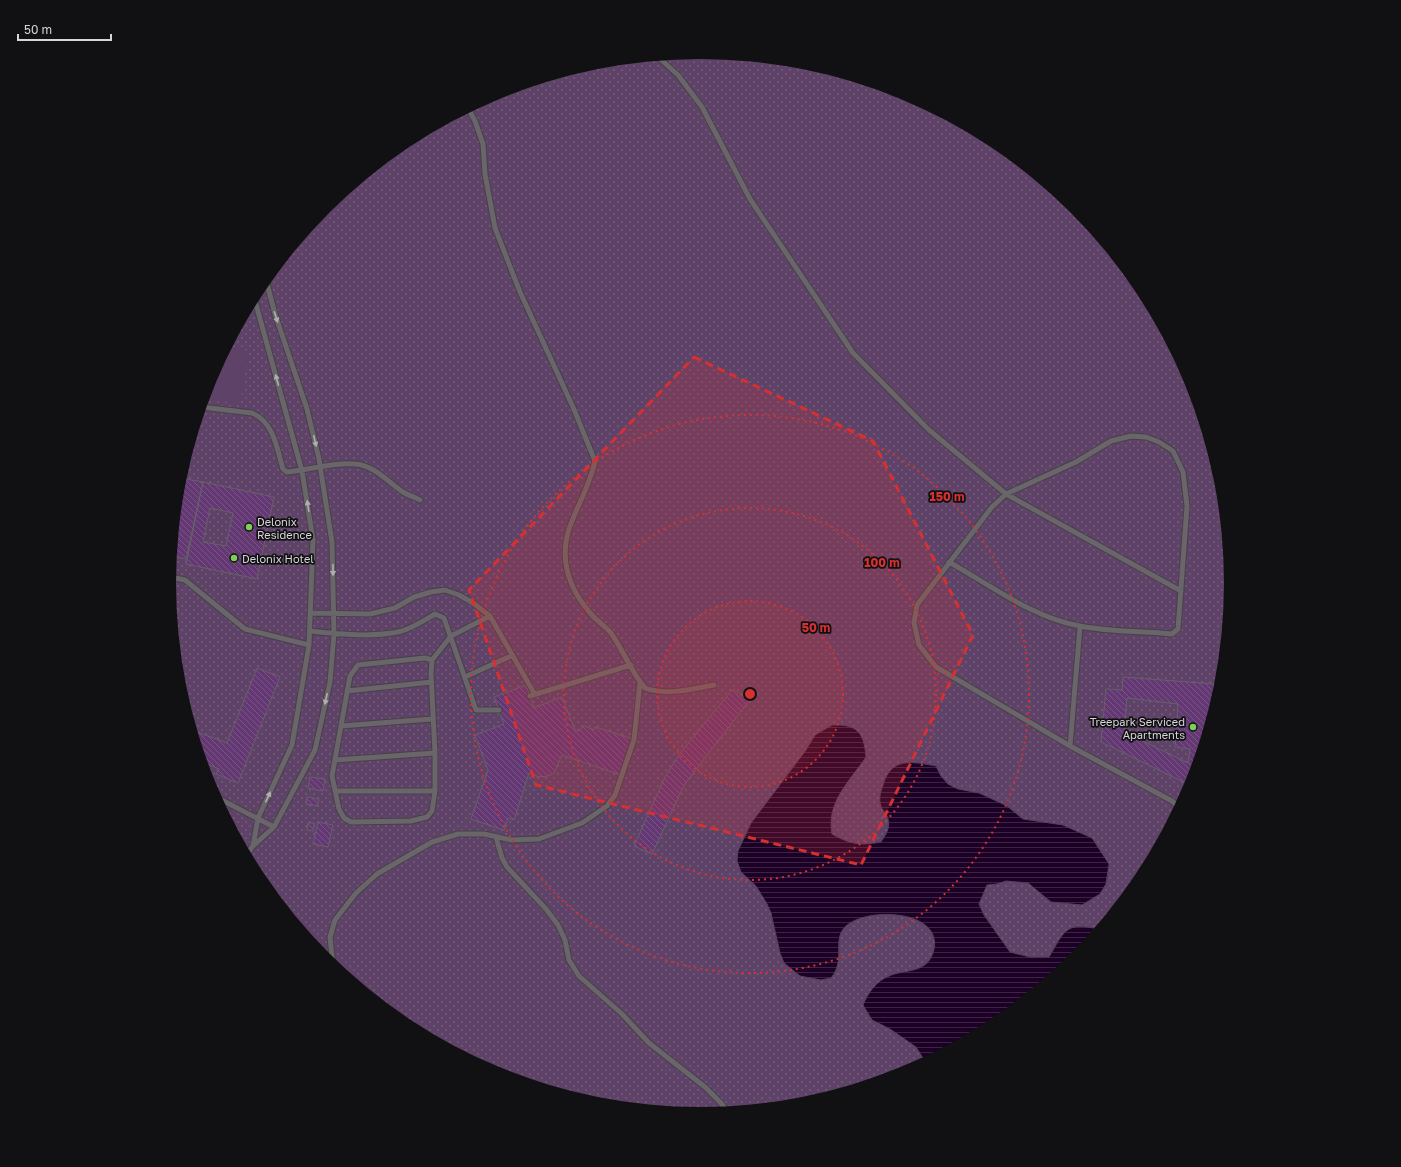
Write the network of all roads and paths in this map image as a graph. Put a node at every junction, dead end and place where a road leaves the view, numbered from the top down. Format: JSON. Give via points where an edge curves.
{"nodes":[{"id":1,"x":662,"y":60,"type":"edge"},
{"id":2,"x":470,"y":112,"type":"edge"},
{"id":3,"x":268,"y":287,"type":"edge"},
{"id":4,"x":256,"y":305,"type":"edge"},
{"id":5,"x":207,"y":408,"type":"edge"},
{"id":6,"x":320,"y":465,"type":"junction"},
{"id":7,"x":302,"y":470,"type":"junction"},
{"id":8,"x":1006,"y":494,"type":"junction"},
{"id":9,"x":420,"y":500,"type":"dead end"},
{"id":10,"x":949,"y":562,"type":"junction"},
{"id":11,"x":176,"y":578,"type":"edge"},
{"id":12,"x":1181,"y":591,"type":"junction"},
{"id":13,"x":311,"y":613,"type":"junction"},
{"id":14,"x":334,"y":615,"type":"junction"},
{"id":15,"x":490,"y":616,"type":"junction"},
{"id":16,"x":1080,"y":626,"type":"junction"},
{"id":17,"x":310,"y":631,"type":"junction"},
{"id":18,"x":334,"y":634,"type":"junction"},
{"id":19,"x":451,"y":636,"type":"junction"},
{"id":20,"x":309,"y":645,"type":"junction"},
{"id":21,"x":513,"y":656,"type":"junction"},
{"id":22,"x":432,"y":660,"type":"junction"},
{"id":23,"x":631,"y":665,"type":"junction"},
{"id":24,"x":464,"y":677,"type":"junction"},
{"id":25,"x":432,"y":682,"type":"junction"},
{"id":26,"x":640,"y":682,"type":"junction"},
{"id":27,"x":714,"y":685,"type":"dead end"},
{"id":28,"x":347,"y":692,"type":"junction"},
{"id":29,"x":499,"y":710,"type":"dead end"},
{"id":30,"x":432,"y":719,"type":"junction"},
{"id":31,"x":341,"y":726,"type":"junction"},
{"id":32,"x":1070,"y":746,"type":"junction"},
{"id":33,"x":435,"y":753,"type":"junction"},
{"id":34,"x":335,"y":760,"type":"junction"},
{"id":35,"x":335,"y":791,"type":"junction"},
{"id":36,"x":435,"y":791,"type":"junction"},
{"id":37,"x":224,"y":801,"type":"edge"},
{"id":38,"x":1176,"y":804,"type":"edge"},
{"id":39,"x":258,"y":818,"type":"junction"},
{"id":40,"x":274,"y":827,"type":"junction"},
{"id":41,"x":496,"y":837,"type":"junction"},
{"id":42,"x":252,"y":847,"type":"junction"},
{"id":43,"x":249,"y":851,"type":"edge"},
{"id":44,"x":332,"y":956,"type":"edge"},
{"id":45,"x":724,"y":1107,"type":"edge"}],
"edges":[{"from":1,"to":8,"type":"lane","via":[[678,75],[702,107],[750,199],[853,353],[929,430]]},
{"from":2,"to":23,"type":"lane","via":[[482,144],[495,228],[520,292],[574,407],[595,461],[569,530],[565,556],[567,575],[580,598],[610,633]]},
{"from":3,"to":6,"type":"lane","one_way":true,"via":[[307,408]]},
{"from":7,"to":4,"type":"lane","one_way":true},
{"from":5,"to":7,"type":"lane","via":[[259,416],[272,432],[283,469],[287,472]]},
{"from":6,"to":7,"type":"lane"},
{"from":6,"to":9,"type":"lane","via":[[356,464],[375,471],[402,491]]},
{"from":6,"to":14,"type":"lane","one_way":true,"via":[[332,542]]},
{"from":13,"to":7,"type":"lane","one_way":true,"via":[[313,540]]},
{"from":8,"to":10,"type":"lane","via":[[992,507]]},
{"from":8,"to":12,"type":"lane"},
{"from":8,"to":12,"type":"lane","via":[[1076,462],[1111,441],[1131,436],[1146,437],[1159,442],[1173,451],[1182,472],[1187,506]]},
{"from":10,"to":16,"type":"lane","via":[[1031,609]]},
{"from":10,"to":32,"type":"lane","via":[[917,605],[914,623],[919,645],[936,667]]},
{"from":11,"to":20,"type":"lane","via":[[185,580],[244,629]]},
{"from":12,"to":16,"type":"lane","via":[[1178,630],[1172,634]]},
{"from":13,"to":14,"type":"lane"},
{"from":13,"to":17,"type":"lane"},
{"from":14,"to":15,"type":"lane","via":[[370,614],[395,608],[414,597],[445,590],[473,603]]},
{"from":14,"to":18,"type":"lane"},
{"from":15,"to":19,"type":"lane"},
{"from":15,"to":21,"type":"lane"},
{"from":16,"to":32,"type":"lane"},
{"from":17,"to":18,"type":"lane"},
{"from":17,"to":20,"type":"lane"},
{"from":18,"to":19,"type":"lane","via":[[382,634],[403,630],[435,614],[444,618]]},
{"from":18,"to":40,"type":"lane","one_way":true,"via":[[330,682],[315,750]]},
{"from":19,"to":22,"type":"lane"},
{"from":19,"to":24,"type":"lane"},
{"from":39,"to":20,"type":"lane","one_way":true,"via":[[292,746]]},
{"from":21,"to":23,"type":"lane","via":[[532,695]]},
{"from":21,"to":24,"type":"lane"},
{"from":22,"to":25,"type":"lane"},
{"from":22,"to":28,"type":"lane","via":[[425,658],[358,665],[350,676]]},
{"from":23,"to":26,"type":"lane"},
{"from":24,"to":29,"type":"lane","via":[[476,710]]},
{"from":25,"to":28,"type":"lane"},
{"from":25,"to":30,"type":"lane"},
{"from":26,"to":27,"type":"lane","via":[[651,690],[676,691]]},
{"from":26,"to":41,"type":"lane","via":[[634,740],[615,795],[607,806],[582,823],[539,839]]},
{"from":28,"to":31,"type":"lane"},
{"from":30,"to":31,"type":"lane"},
{"from":30,"to":33,"type":"lane"},
{"from":31,"to":34,"type":"lane"},
{"from":32,"to":38,"type":"lane"},
{"from":33,"to":34,"type":"lane"},
{"from":33,"to":36,"type":"lane"},
{"from":34,"to":35,"type":"lane","via":[[332,776]]},
{"from":35,"to":36,"type":"lane"},
{"from":35,"to":36,"type":"lane","via":[[339,809],[344,818],[351,822],[411,821],[427,817],[432,811]]},
{"from":37,"to":39,"type":"lane"},
{"from":39,"to":40,"type":"lane"},
{"from":39,"to":42,"type":"lane"},
{"from":40,"to":42,"type":"lane"},
{"from":41,"to":44,"type":"lane","via":[[484,834],[458,834],[432,842],[377,874],[356,892],[335,920],[330,937]]},
{"from":41,"to":45,"type":"lane","via":[[506,868],[546,908],[558,925],[565,940],[569,960],[579,976],[622,1014],[649,1043],[705,1087]]},
{"from":42,"to":43,"type":"lane"}]}
